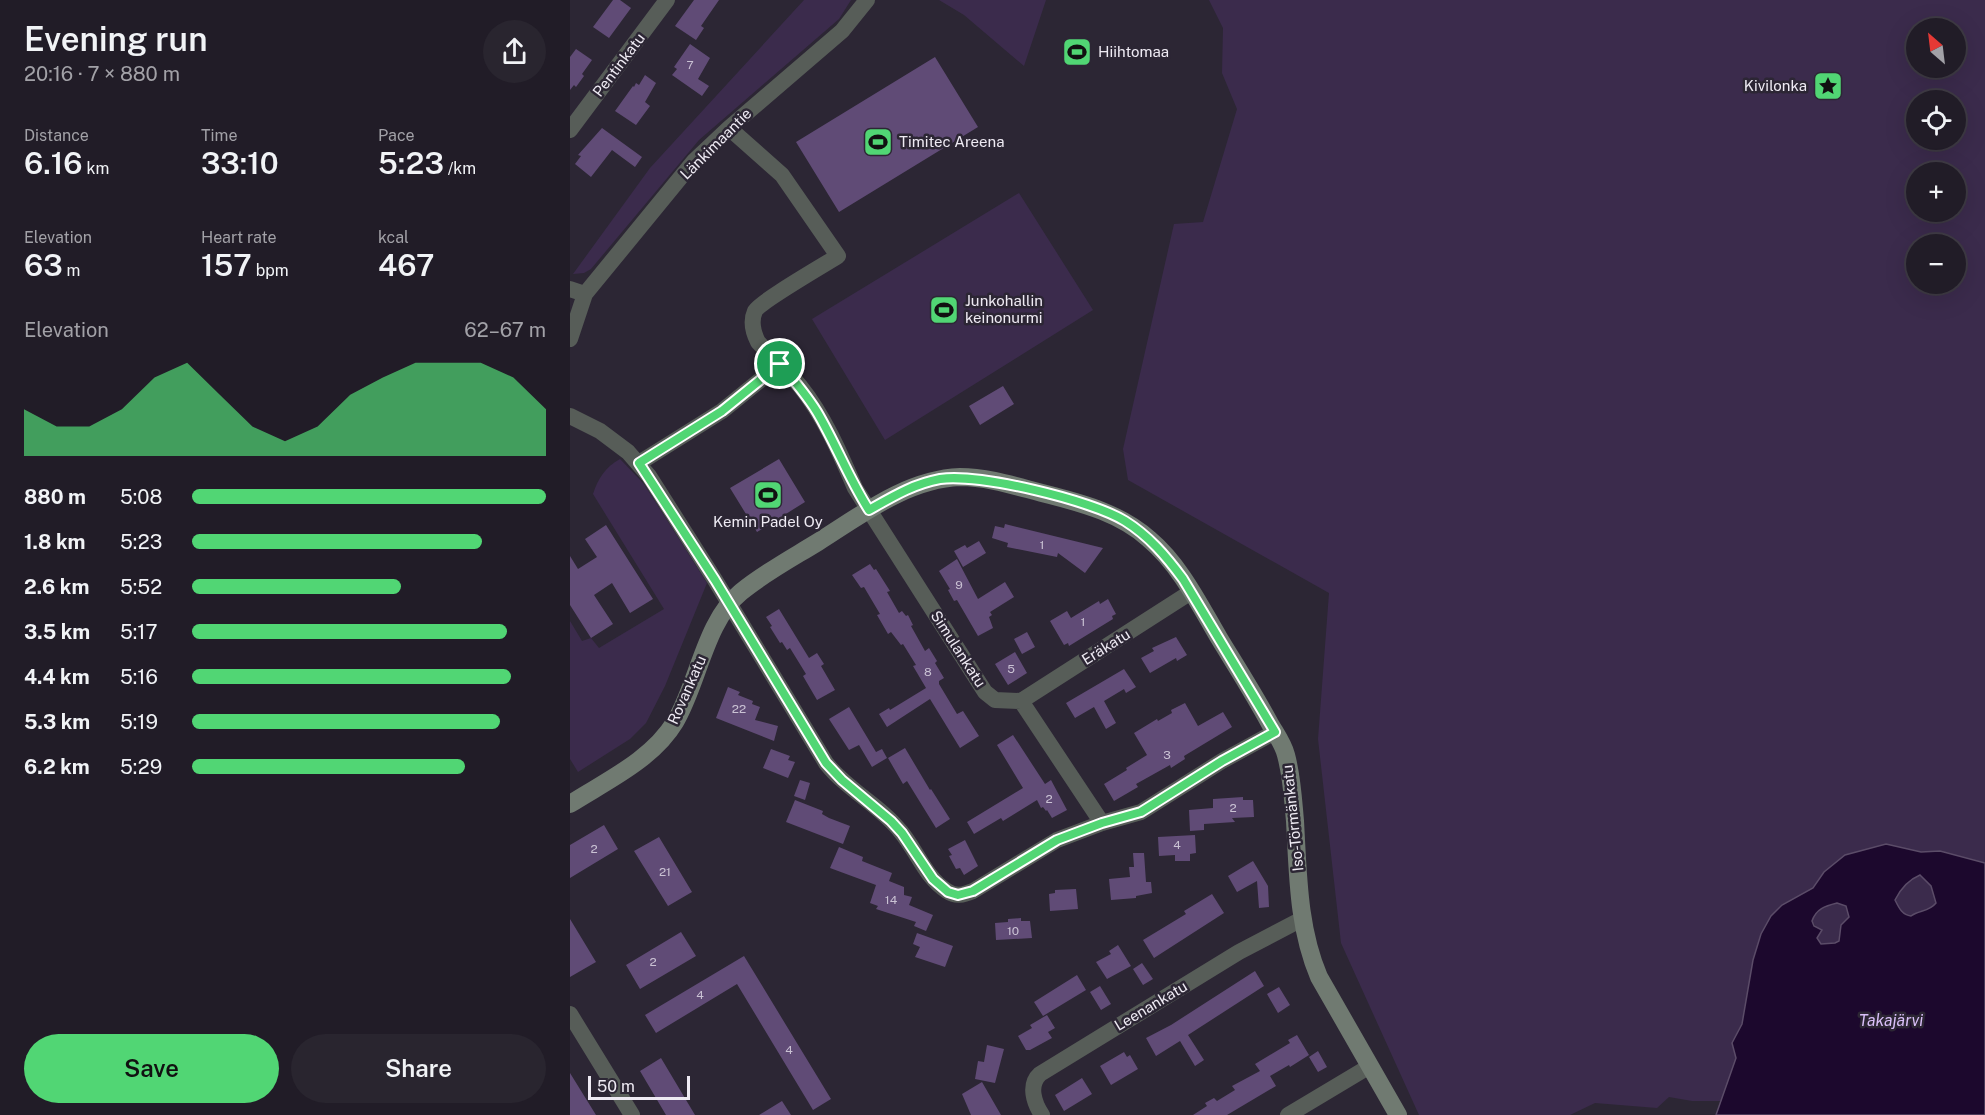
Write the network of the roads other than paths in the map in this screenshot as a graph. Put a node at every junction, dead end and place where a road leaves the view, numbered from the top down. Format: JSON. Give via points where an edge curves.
{"nodes":[{"id":1,"x":667,"y":0,"type":"edge"},
{"id":2,"x":867,"y":0,"type":"edge"},
{"id":3,"x":729,"y":128,"type":"junction"},
{"id":4,"x":570,"y":130,"type":"edge"},
{"id":5,"x":578,"y":292,"type":"edge"},
{"id":6,"x":570,"y":339,"type":"edge"},
{"id":7,"x":780,"y":364,"type":"junction"},
{"id":8,"x":570,"y":416,"type":"edge"},
{"id":9,"x":639,"y":463,"type":"junction"},
{"id":10,"x":869,"y":510,"type":"junction"},
{"id":11,"x":1191,"y":592,"type":"junction"},
{"id":12,"x":729,"y":604,"type":"junction"},
{"id":13,"x":1021,"y":701,"type":"junction"},
{"id":14,"x":1275,"y":732,"type":"junction"},
{"id":15,"x":570,"y":804,"type":"edge"},
{"id":16,"x":1102,"y":823,"type":"junction"},
{"id":17,"x":1302,"y":919,"type":"junction"},
{"id":18,"x":570,"y":1014,"type":"edge"},
{"id":19,"x":1370,"y":1066,"type":"junction"},
{"id":20,"x":632,"y":1115,"type":"edge"},
{"id":21,"x":1042,"y":1115,"type":"edge"},
{"id":22,"x":1288,"y":1115,"type":"edge"},
{"id":23,"x":1398,"y":1115,"type":"edge"}],
"edges":[{"from":1,"to":4,"type":"street","name":"Pentinkatu"},
{"from":2,"to":3,"type":"street","name":"Länkimaantie","via":[[842,31]]},
{"from":3,"to":5,"type":"street","name":"Länkimaantie","via":[[694,161]]},
{"from":3,"to":7,"type":"street","name":"Simulankatu","via":[[783,175],[838,256],[757,308],[752,319],[754,334]]},
{"from":5,"to":6,"type":"street","name":"Länkimaantie"},
{"from":7,"to":9,"type":"street","via":[[722,411]]},
{"from":7,"to":10,"type":"street","name":"Simulankatu","via":[[816,410]]},
{"from":8,"to":9,"type":"street","via":[[600,431]]},
{"from":9,"to":12,"type":"street"},
{"from":10,"to":11,"type":"street","name":"Iso-Törmänkatu","via":[[924,482],[963,477],[1068,500],[1124,520],[1149,538],[1167,556]]},
{"from":10,"to":12,"type":"street","name":"Iso-Törmänkatu","via":[[753,583]]},
{"from":10,"to":13,"type":"street","name":"Simulankatu","via":[[985,692],[995,700]]},
{"from":11,"to":13,"type":"street","name":"Eräkatu"},
{"from":11,"to":14,"type":"street","name":"Iso-Törmänkatu"},
{"from":12,"to":15,"type":"street","name":"Rovankatu","via":[[703,652],[675,721],[663,738],[640,759]]},
{"from":12,"to":16,"type":"street","via":[[833,772],[891,821],[927,872],[948,892],[958,895],[973,891],[1046,846]]},
{"from":13,"to":16,"type":"street"},
{"from":14,"to":16,"type":"street","via":[[1141,812]]},
{"from":14,"to":17,"type":"street","name":"Iso-Törmänkatu","via":[[1285,751],[1292,782]]},
{"from":17,"to":19,"type":"street","name":"Iso-Törmänkatu","via":[[1319,977]]},
{"from":17,"to":21,"type":"street","name":"Leenankatu","via":[[1239,952],[1040,1074],[1033,1093]]},
{"from":18,"to":20,"type":"street"},
{"from":19,"to":22,"type":"street"},
{"from":19,"to":23,"type":"street","name":"Iso-Törmänkatu"}]}
